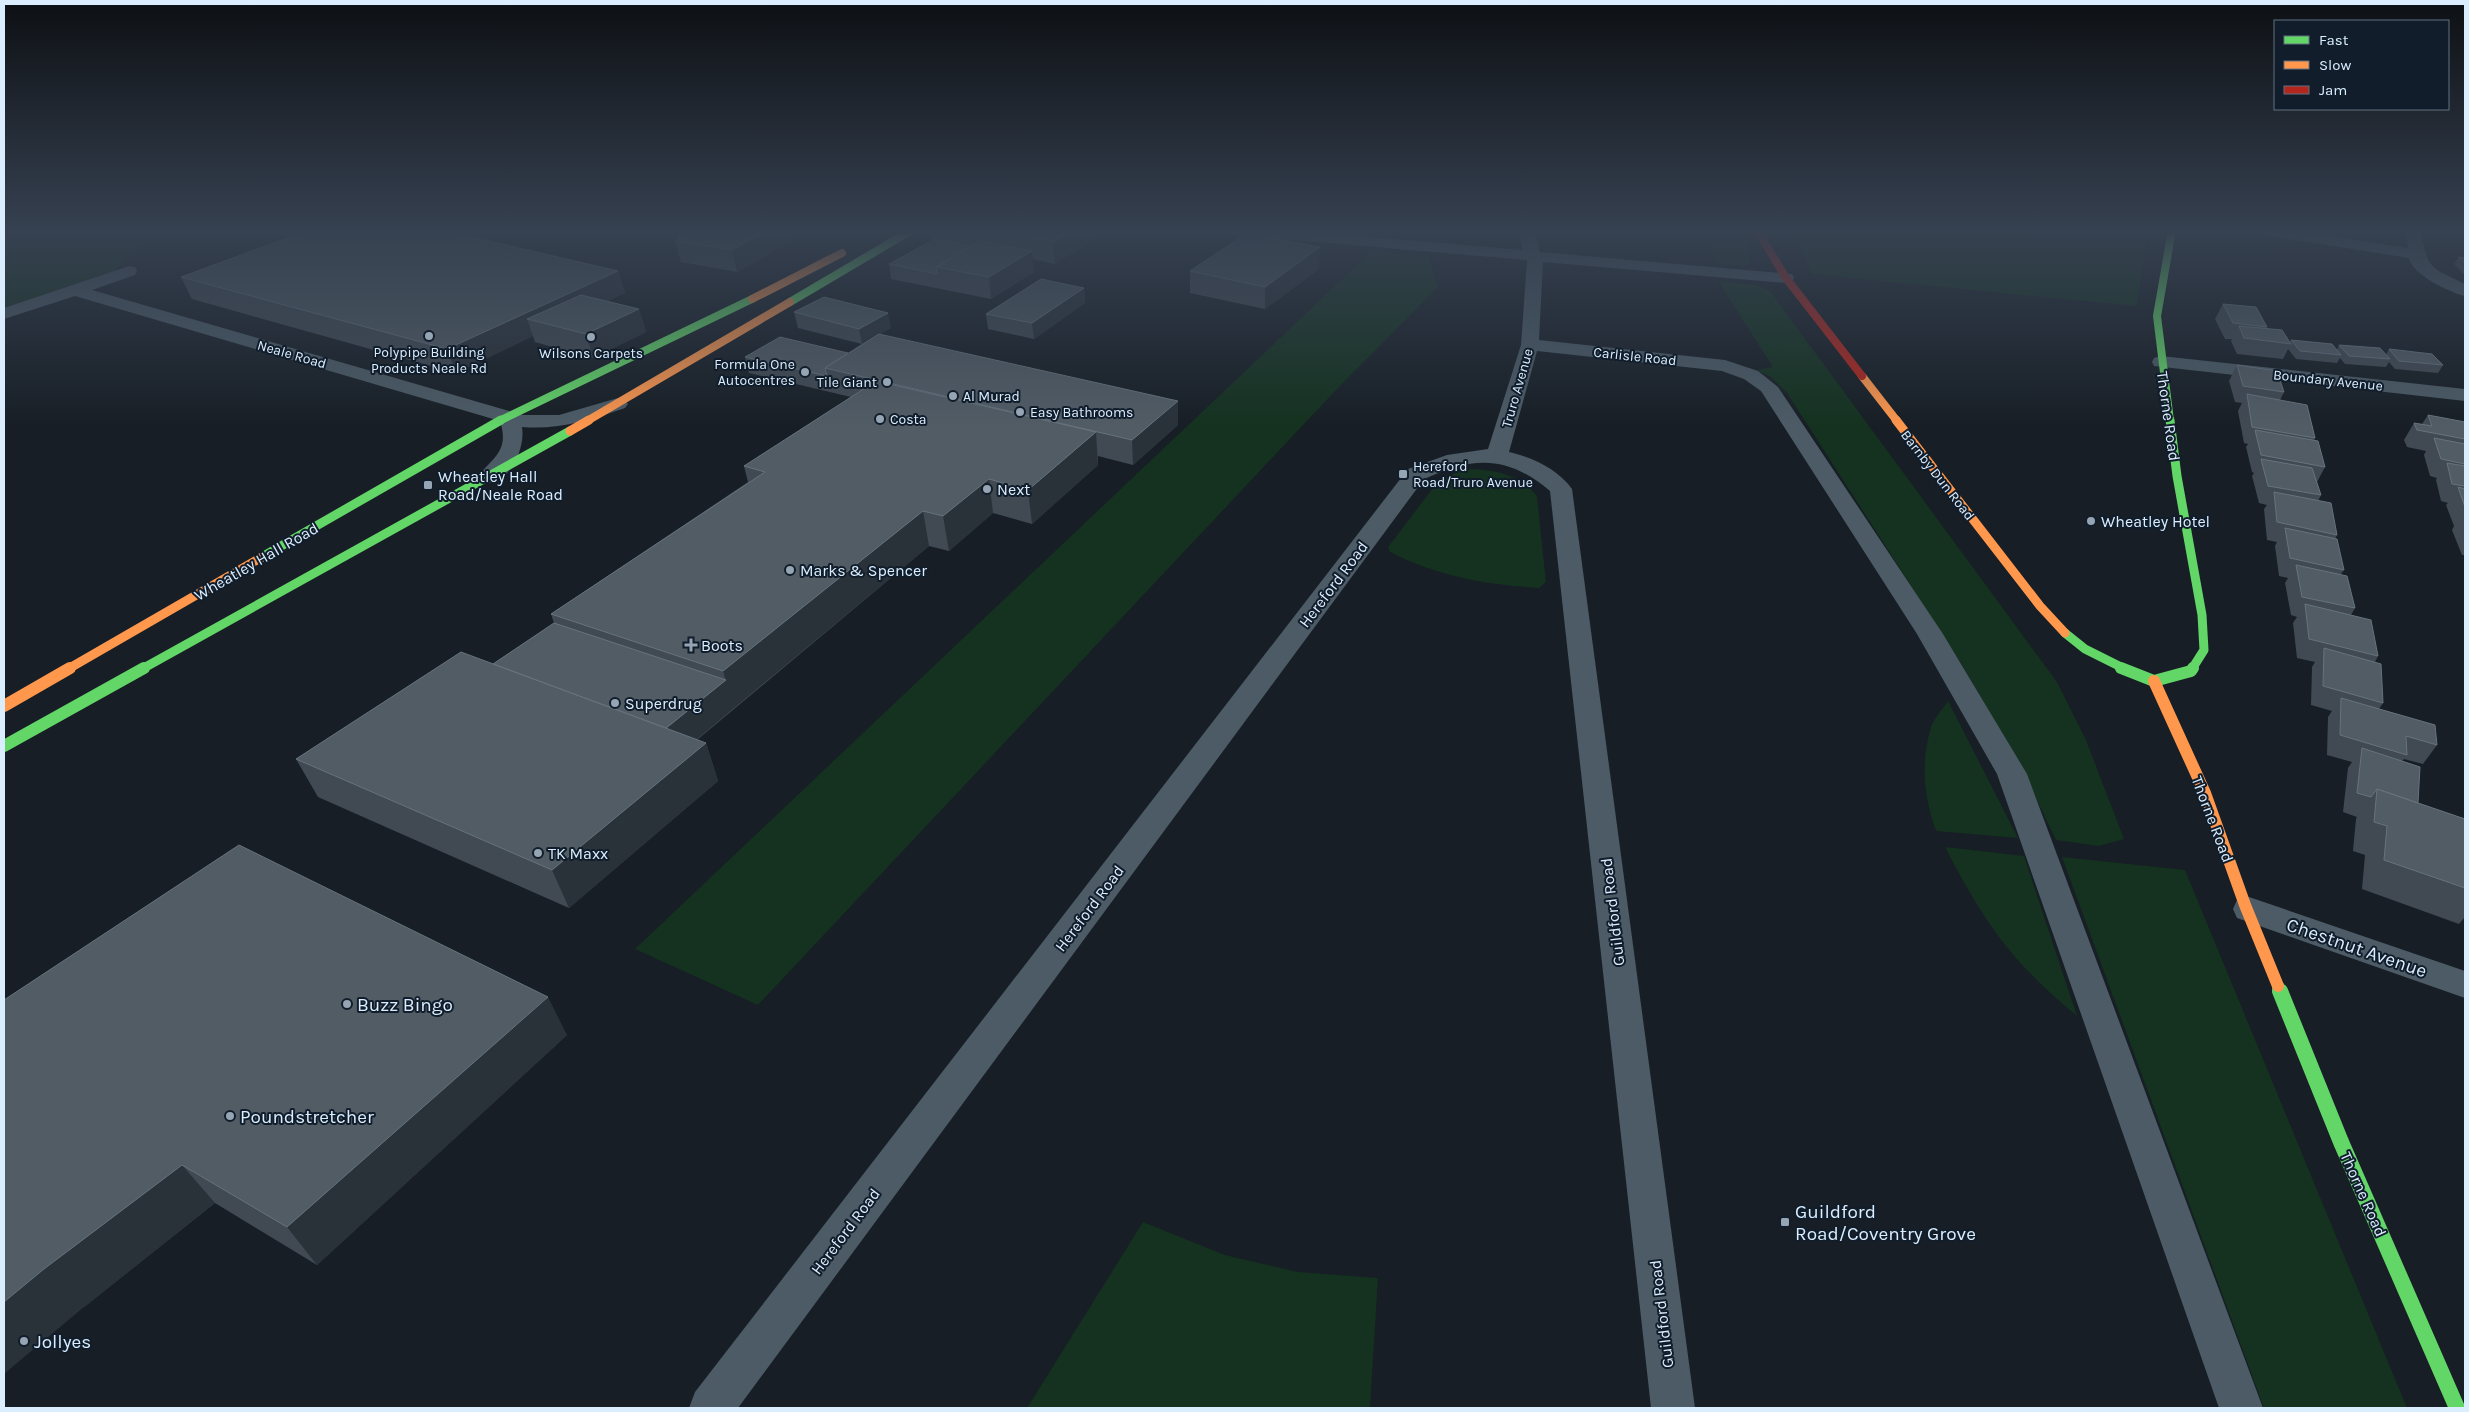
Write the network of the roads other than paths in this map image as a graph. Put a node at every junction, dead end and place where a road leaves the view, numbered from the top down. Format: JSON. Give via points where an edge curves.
{"nodes":[{"id":1,"x":58,"y":296,"type":"edge"},
{"id":2,"x":95,"y":296,"type":"edge"},
{"id":3,"x":759,"y":296,"type":"edge"},
{"id":4,"x":801,"y":296,"type":"edge"},
{"id":5,"x":1533,"y":296,"type":"edge"},
{"id":6,"x":1800,"y":296,"type":"edge"},
{"id":7,"x":2161,"y":296,"type":"edge"},
{"id":8,"x":4,"y":314,"type":"edge"},
{"id":9,"x":1530,"y":345,"type":"junction"},
{"id":10,"x":2160,"y":362,"type":"junction"},
{"id":11,"x":2465,"y":395,"type":"edge"},
{"id":12,"x":618,"y":404,"type":"junction"},
{"id":13,"x":508,"y":416,"type":"junction"},
{"id":14,"x":1497,"y":456,"type":"junction"},
{"id":15,"x":488,"y":478,"type":"junction"},
{"id":16,"x":2154,"y":681,"type":"junction"},
{"id":17,"x":4,"y":706,"type":"edge"},
{"id":18,"x":4,"y":746,"type":"edge"},
{"id":19,"x":2249,"y":909,"type":"junction"},
{"id":20,"x":2465,"y":985,"type":"edge"},
{"id":21,"x":711,"y":1408,"type":"edge"},
{"id":22,"x":1673,"y":1408,"type":"edge"},
{"id":23,"x":2241,"y":1408,"type":"edge"},
{"id":24,"x":2457,"y":1408,"type":"edge"}],
"edges":[{"from":1,"to":8,"type":"street"},
{"from":2,"to":13,"type":"street","name":"Neale Road"},
{"from":3,"to":13,"type":"main road","name":"Wheatley Hall Road"},
{"from":4,"to":12,"type":"main road"},
{"from":5,"to":9,"type":"street","name":"Truro Avenue"},
{"from":6,"to":16,"type":"main road","name":"Barnby Dun Road","via":[[2040,606],[2072,640],[2101,659]]},
{"from":7,"to":10,"type":"main road","name":"Thorne Road","via":[[2157,316]]},
{"from":9,"to":14,"type":"street","name":"Truro Avenue"},
{"from":9,"to":23,"type":"street","name":"Carlisle Road","via":[[1724,366],[1740,370],[1768,387],[1930,634],[2012,774]]},
{"from":10,"to":11,"type":"street","name":"Boundary Avenue"},
{"from":10,"to":16,"type":"main road","name":"Thorne Road","via":[[2202,614],[2204,650],[2191,671]]},
{"from":12,"to":13,"type":"street","via":[[559,422],[541,424]]},
{"from":12,"to":15,"type":"main road"},
{"from":13,"to":15,"type":"street","via":[[514,429],[514,444],[507,460]]},
{"from":13,"to":17,"type":"main road","name":"Wheatley Hall Road"},
{"from":14,"to":21,"type":"street","name":"Hereford Road","via":[[1465,456],[1416,474]]},
{"from":14,"to":22,"type":"street","name":"Guildford Road","via":[[1522,461],[1561,489]]},
{"from":15,"to":18,"type":"main road"},
{"from":16,"to":19,"type":"main road","name":"Thorne Road","via":[[2205,793]]},
{"from":19,"to":20,"type":"street","name":"Chestnut Avenue"},
{"from":19,"to":24,"type":"main road","name":"Thorne Road","via":[[2341,1142]]}]}
